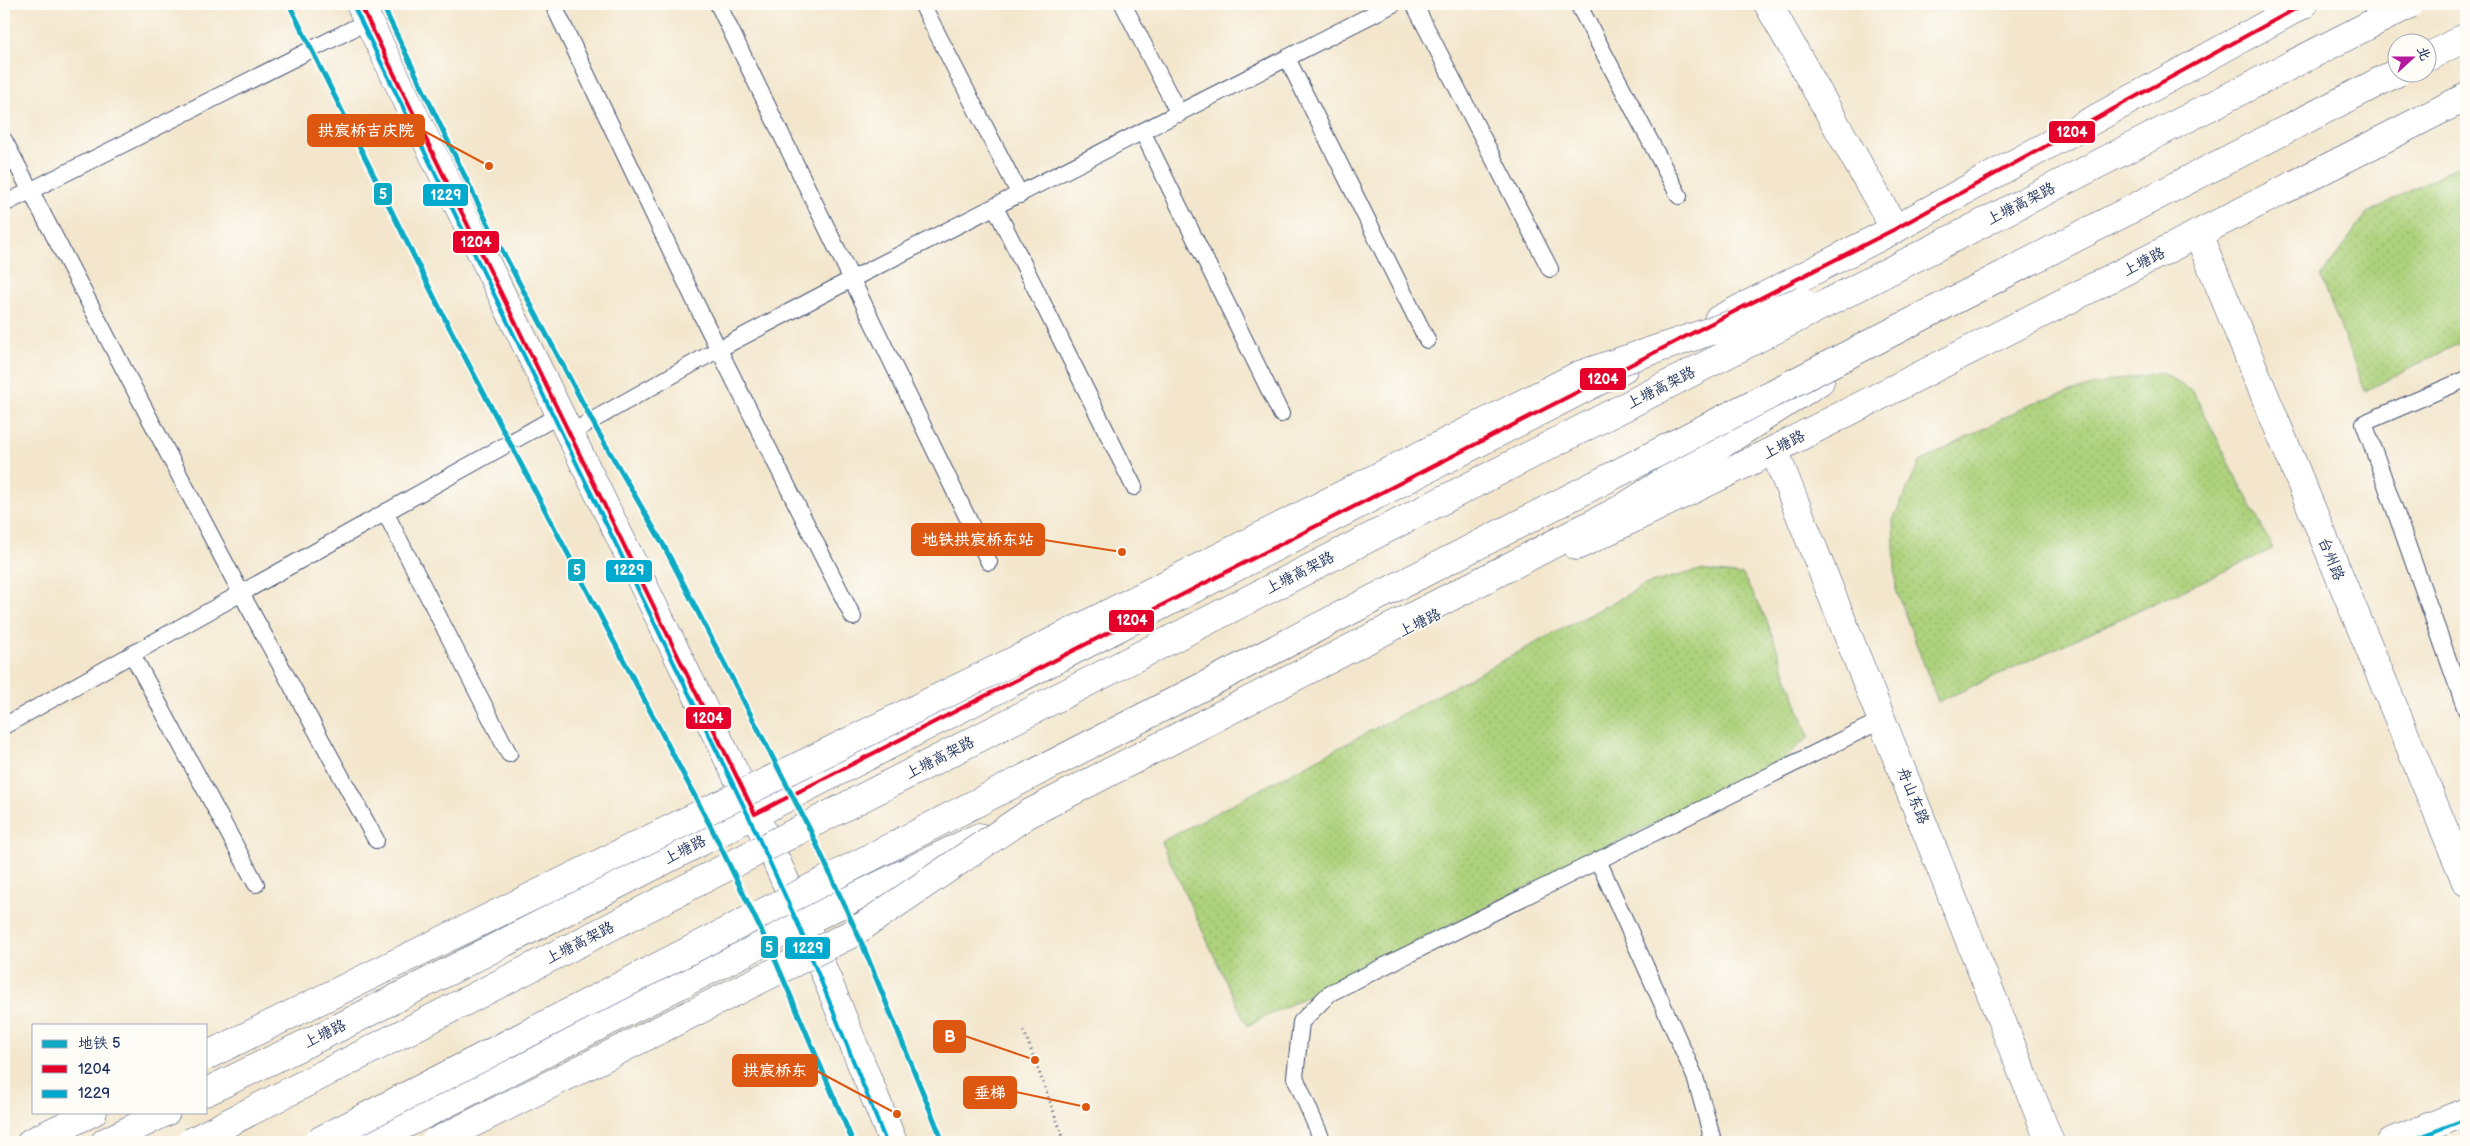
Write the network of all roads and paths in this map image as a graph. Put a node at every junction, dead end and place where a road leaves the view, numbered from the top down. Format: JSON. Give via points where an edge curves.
{"nodes":[{"id":1,"x":553,"y":4,"type":"edge"},
{"id":2,"x":718,"y":4,"type":"edge"},
{"id":3,"x":922,"y":4,"type":"edge"},
{"id":4,"x":1123,"y":4,"type":"edge"},
{"id":5,"x":1393,"y":4,"type":"edge"},
{"id":6,"x":1414,"y":4,"type":"edge"},
{"id":7,"x":1578,"y":4,"type":"edge"},
{"id":8,"x":1768,"y":4,"type":"edge"},
{"id":9,"x":2410,"y":4,"type":"edge"},
{"id":10,"x":2292,"y":6,"type":"edge"},
{"id":11,"x":1372,"y":8,"type":"edge"},
{"id":12,"x":364,"y":12,"type":"edge"},
{"id":13,"x":2466,"y":37,"type":"edge"},
{"id":14,"x":2438,"y":52,"type":"edge"},
{"id":15,"x":1287,"y":58,"type":"junction"},
{"id":16,"x":2388,"y":77,"type":"edge"},
{"id":17,"x":2466,"y":97,"type":"edge"},
{"id":18,"x":1179,"y":114,"type":"junction"},
{"id":19,"x":1143,"y":133,"type":"junction"},
{"id":20,"x":4,"y":140,"type":"edge"},
{"id":21,"x":30,"y":191,"type":"junction"},
{"id":22,"x":1020,"y":195,"type":"junction"},
{"id":23,"x":1679,"y":196,"type":"dead end"},
{"id":24,"x":4,"y":204,"type":"edge"},
{"id":25,"x":995,"y":207,"type":"junction"},
{"id":26,"x":1895,"y":230,"type":"junction"},
{"id":27,"x":2198,"y":234,"type":"junction"},
{"id":28,"x":1550,"y":268,"type":"dead end"},
{"id":29,"x":1886,"y":273,"type":"junction"},
{"id":30,"x":852,"y":279,"type":"junction"},
{"id":31,"x":1916,"y":319,"type":"junction"},
{"id":32,"x":1427,"y":340,"type":"dead end"},
{"id":33,"x":718,"y":349,"type":"junction"},
{"id":34,"x":2466,"y":379,"type":"edge"},
{"id":35,"x":1281,"y":414,"type":"dead end"},
{"id":36,"x":565,"y":423,"type":"junction"},
{"id":37,"x":1774,"y":450,"type":"junction"},
{"id":38,"x":1134,"y":487,"type":"dead end"},
{"id":39,"x":385,"y":512,"type":"junction"},
{"id":40,"x":989,"y":562,"type":"dead end"},
{"id":41,"x":241,"y":592,"type":"junction"},
{"id":42,"x":853,"y":617,"type":"dead end"},
{"id":43,"x":132,"y":654,"type":"junction"},
{"id":44,"x":2466,"y":710,"type":"edge"},
{"id":45,"x":1882,"y":720,"type":"junction"},
{"id":46,"x":4,"y":726,"type":"edge"},
{"id":47,"x":509,"y":754,"type":"dead end"},
{"id":48,"x":755,"y":814,"type":"junction"},
{"id":49,"x":376,"y":840,"type":"dead end"},
{"id":50,"x":1598,"y":860,"type":"junction"},
{"id":51,"x":2466,"y":882,"type":"edge"},
{"id":52,"x":256,"y":884,"type":"dead end"},
{"id":53,"x":804,"y":922,"type":"junction"},
{"id":54,"x":1024,"y":1031,"type":"dead end"},
{"id":55,"x":208,"y":1055,"type":"edge"},
{"id":56,"x":208,"y":1091,"type":"edge"},
{"id":57,"x":2466,"y":1112,"type":"edge"},
{"id":58,"x":89,"y":1114,"type":"edge"},
{"id":59,"x":162,"y":1114,"type":"edge"},
{"id":60,"x":1063,"y":1137,"type":"dead end"},
{"id":61,"x":31,"y":1142,"type":"edge"},
{"id":62,"x":105,"y":1142,"type":"edge"},
{"id":63,"x":191,"y":1142,"type":"edge"},
{"id":64,"x":318,"y":1142,"type":"edge"},
{"id":65,"x":370,"y":1142,"type":"edge"},
{"id":66,"x":435,"y":1142,"type":"edge"},
{"id":67,"x":893,"y":1142,"type":"edge"},
{"id":68,"x":1323,"y":1142,"type":"edge"},
{"id":69,"x":1706,"y":1142,"type":"edge"},
{"id":70,"x":2050,"y":1142,"type":"edge"},
{"id":71,"x":2391,"y":1142,"type":"edge"}],
"edges":[{"from":1,"to":33,"type":"lane"},
{"from":2,"to":30,"type":"lane"},
{"from":3,"to":22,"type":"lane"},
{"from":4,"to":18,"type":"lane"},
{"from":5,"to":11,"type":"lane"},
{"from":6,"to":28,"type":"lane"},
{"from":7,"to":23,"type":"lane"},
{"from":8,"to":26,"type":"main road"},
{"from":9,"to":29,"type":"main road","name":"上塘高架路","bridge":true},
{"from":10,"to":26,"type":"main road","name":"上塘路"},
{"from":11,"to":15,"type":"lane"},
{"from":12,"to":21,"type":"lane"},
{"from":12,"to":36,"type":"main road"},
{"from":13,"to":14,"type":"main road"},
{"from":15,"to":18,"type":"lane"},
{"from":15,"to":32,"type":"lane"},
{"from":16,"to":31,"type":"main road","bridge":true},
{"from":17,"to":27,"type":"main road","name":"上塘路"},
{"from":18,"to":19,"type":"lane"},
{"from":19,"to":22,"type":"lane"},
{"from":19,"to":35,"type":"lane"},
{"from":20,"to":21,"type":"lane"},
{"from":21,"to":24,"type":"lane"},
{"from":21,"to":41,"type":"lane"},
{"from":22,"to":25,"type":"lane"},
{"from":25,"to":30,"type":"lane"},
{"from":25,"to":38,"type":"lane"},
{"from":26,"to":48,"type":"main road","name":"上塘路"},
{"from":27,"to":37,"type":"main road","name":"上塘路"},
{"from":27,"to":51,"type":"main road","name":"台州路"},
{"from":29,"to":55,"type":"main road","bridge":true,"via":[[1579,375],[1036,650]]},
{"from":29,"to":63,"type":"main road","name":"上塘高架路","bridge":true},
{"from":30,"to":33,"type":"lane"},
{"from":30,"to":40,"type":"lane"},
{"from":31,"to":64,"type":"main road","bridge":true},
{"from":31,"to":66,"type":"main road","bridge":true,"via":[[1623,508],[1028,814],[853,933]]},
{"from":33,"to":36,"type":"lane"},
{"from":33,"to":42,"type":"lane"},
{"from":34,"to":44,"type":"lane","via":[[2364,423]]},
{"from":36,"to":39,"type":"lane"},
{"from":36,"to":48,"type":"main road"},
{"from":37,"to":45,"type":"main road","name":"舟山东路"},
{"from":37,"to":53,"type":"main road","name":"上塘路"},
{"from":39,"to":41,"type":"lane"},
{"from":39,"to":47,"type":"lane"},
{"from":41,"to":43,"type":"lane"},
{"from":41,"to":49,"type":"lane"},
{"from":43,"to":46,"type":"lane"},
{"from":43,"to":52,"type":"lane"},
{"from":45,"to":50,"type":"lane"},
{"from":45,"to":70,"type":"main road","name":"舟山东路"},
{"from":48,"to":53,"type":"main road"},
{"from":48,"to":56,"type":"main road","name":"上塘路","via":[[338,1028]]},
{"from":50,"to":68,"type":"lane","via":[[1330,993],[1301,1022],[1295,1077]]},
{"from":50,"to":69,"type":"lane","via":[[1695,1077],[1712,1137]]},
{"from":53,"to":65,"type":"main road","name":"上塘路"},
{"from":53,"to":67,"type":"main road"},
{"from":54,"to":60,"type":"path"},
{"from":57,"to":71,"type":"main road"},
{"from":58,"to":61,"type":"main road"},
{"from":59,"to":62,"type":"main road"}]}
